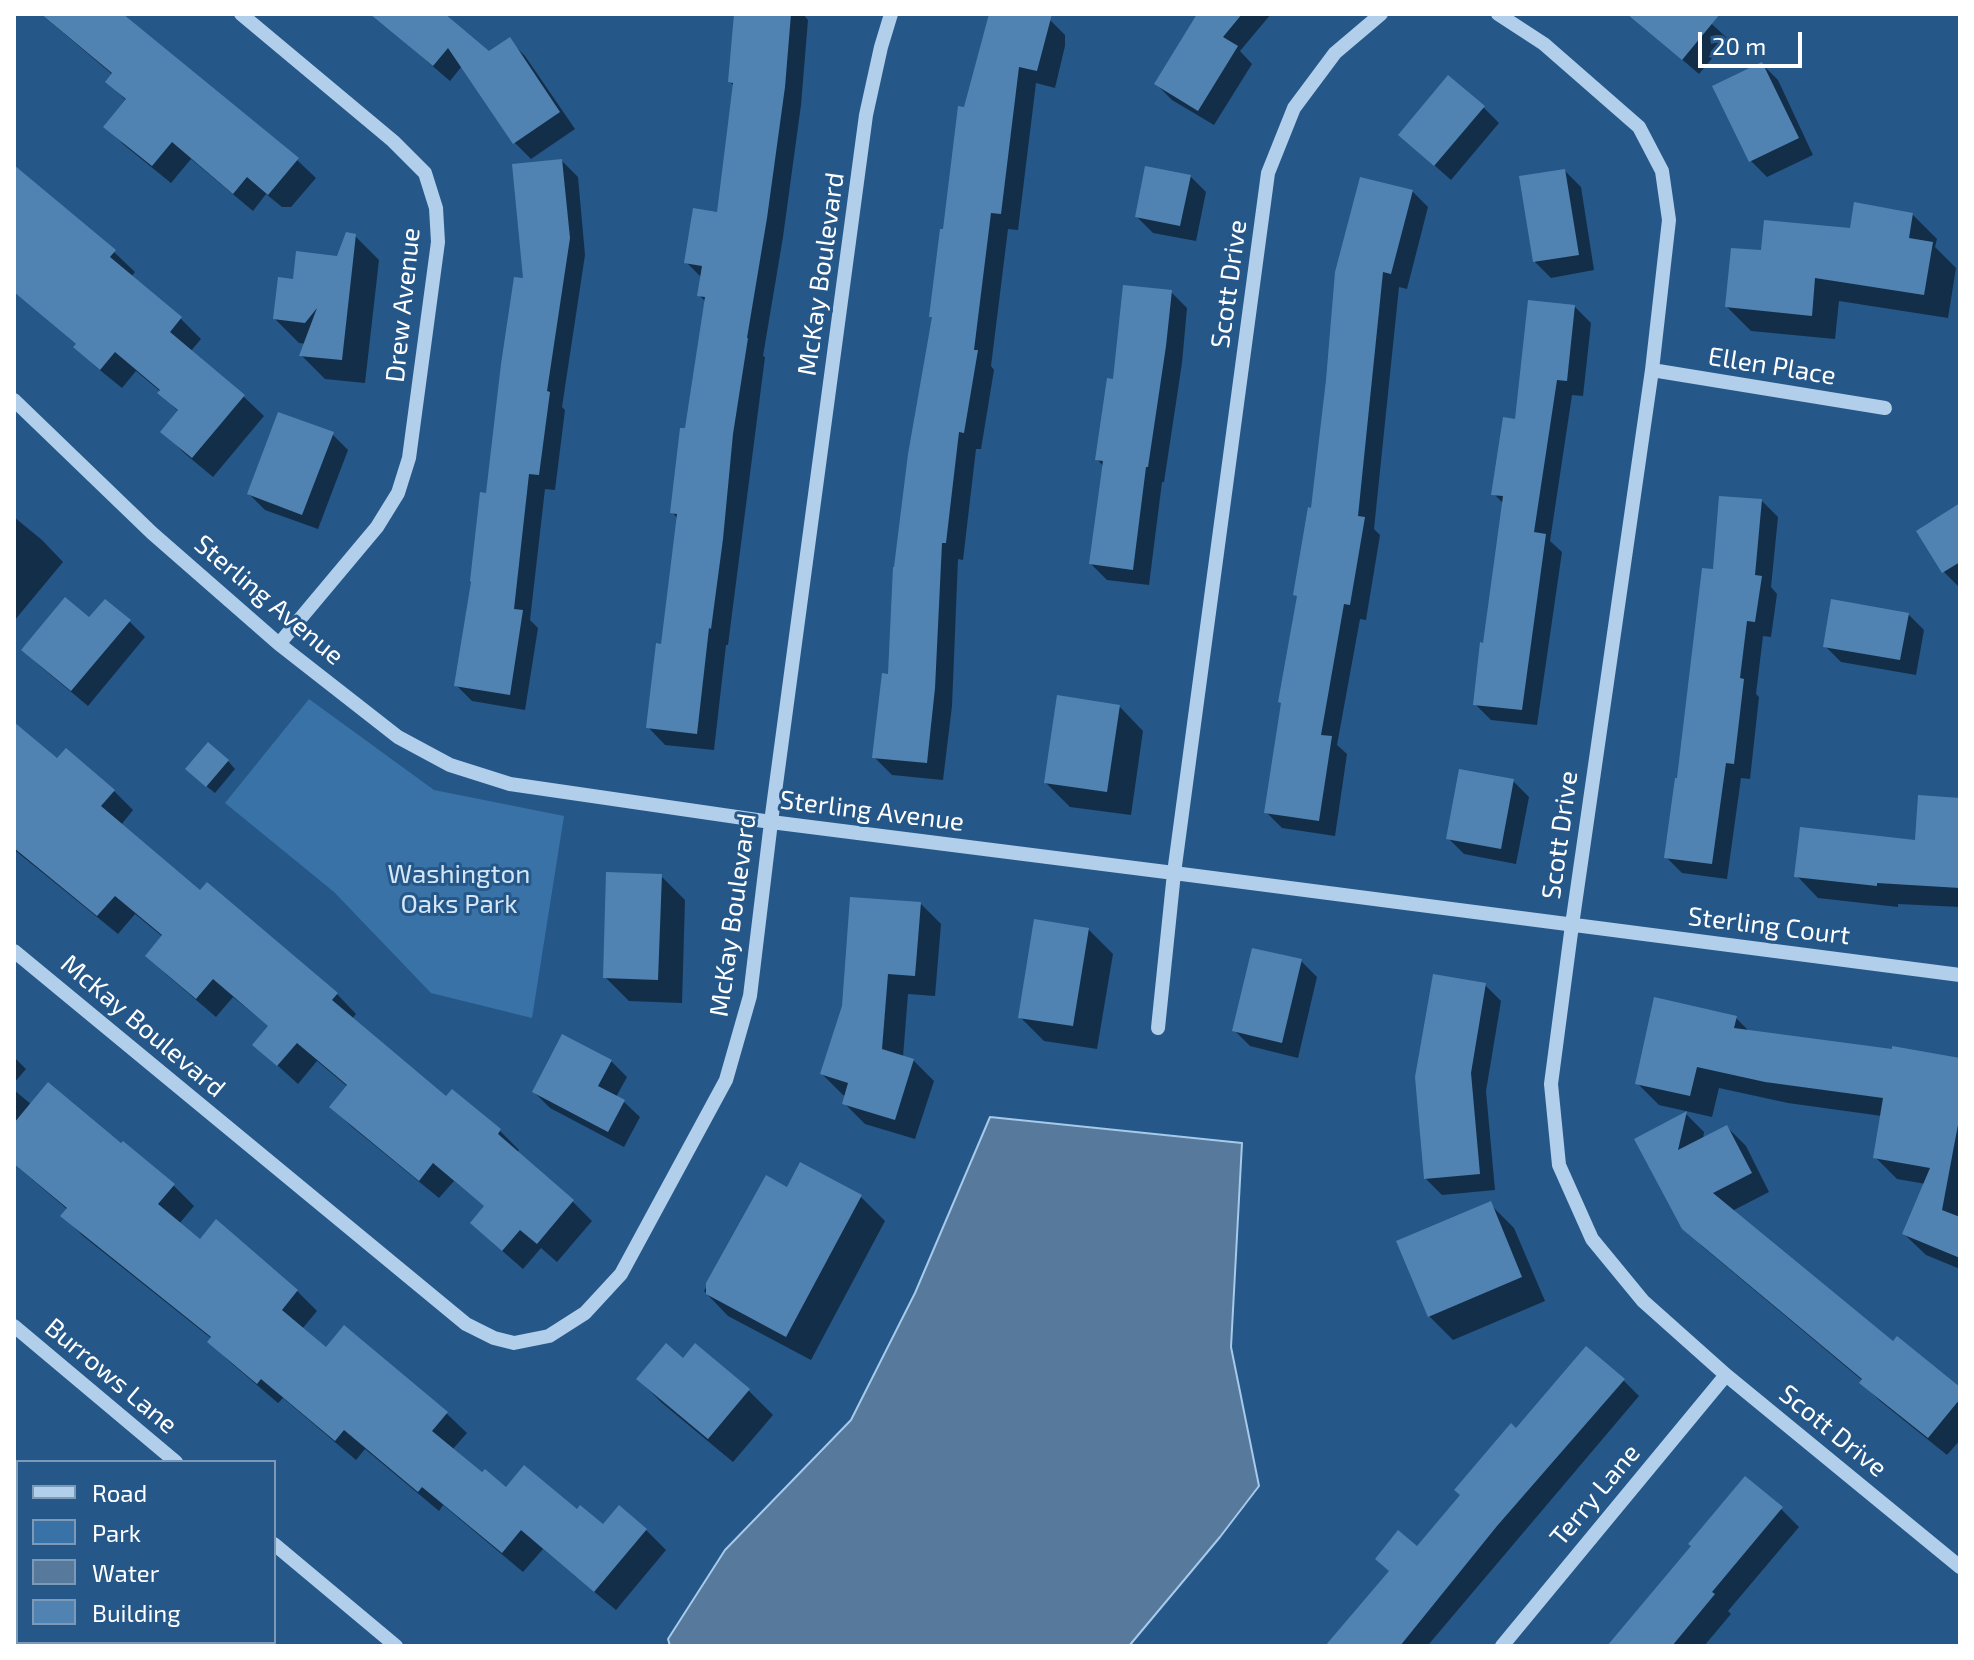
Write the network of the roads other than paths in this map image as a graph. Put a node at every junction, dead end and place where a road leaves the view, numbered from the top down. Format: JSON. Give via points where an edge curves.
{"nodes":[{"id":1,"x":241,"y":14,"type":"edge"},
{"id":2,"x":891,"y":14,"type":"edge"},
{"id":3,"x":1381,"y":14,"type":"edge"},
{"id":4,"x":1498,"y":14,"type":"edge"},
{"id":5,"x":1652,"y":370,"type":"junction"},
{"id":6,"x":14,"y":400,"type":"edge"},
{"id":7,"x":1885,"y":408,"type":"dead end"},
{"id":8,"x":279,"y":644,"type":"junction"},
{"id":9,"x":771,"y":822,"type":"junction"},
{"id":10,"x":1174,"y":873,"type":"junction"},
{"id":11,"x":1572,"y":925,"type":"junction"},
{"id":12,"x":14,"y":951,"type":"edge"},
{"id":13,"x":1960,"y":975,"type":"edge"},
{"id":14,"x":1158,"y":1028,"type":"dead end"},
{"id":15,"x":14,"y":1326,"type":"edge"},
{"id":16,"x":1726,"y":1375,"type":"junction"},
{"id":17,"x":174,"y":1460,"type":"edge"},
{"id":18,"x":276,"y":1546,"type":"edge"},
{"id":19,"x":1960,"y":1567,"type":"edge"},
{"id":20,"x":396,"y":1646,"type":"edge"},
{"id":21,"x":1502,"y":1646,"type":"edge"}],
"edges":[{"from":1,"to":8,"type":"street","name":"Drew Avenue","via":[[393,141],[425,173],[436,208],[438,242],[409,458],[398,493],[377,527]]},
{"from":2,"to":9,"type":"street","name":"McKay Boulevard","via":[[866,115]]},
{"from":3,"to":10,"type":"street","name":"Scott Drive","via":[[1335,53],[1294,108],[1268,173]]},
{"from":4,"to":5,"type":"street","name":"Scott Drive","via":[[1544,44],[1639,127],[1662,171],[1669,220]]},
{"from":5,"to":7,"type":"street","name":"Ellen Place"},
{"from":5,"to":11,"type":"street","name":"Scott Drive"},
{"from":6,"to":8,"type":"street","name":"Sterling Avenue","via":[[152,533]]},
{"from":8,"to":9,"type":"street","name":"Sterling Avenue","via":[[398,737],[450,765],[510,784]]},
{"from":9,"to":10,"type":"street","name":"Sterling Avenue"},
{"from":9,"to":12,"type":"street","name":"McKay Boulevard","via":[[750,996],[726,1080],[621,1274],[585,1313],[549,1336],[514,1343],[466,1324]]},
{"from":10,"to":11,"type":"street","name":"Sterling Avenue"},
{"from":10,"to":14,"type":"street","name":"Scott Drive"},
{"from":11,"to":13,"type":"street","name":"Sterling Court"},
{"from":11,"to":16,"type":"street","name":"Scott Drive","via":[[1551,1084],[1559,1165],[1592,1239],[1643,1301]]},
{"from":15,"to":17,"type":"street","name":"Burrows Lane"},
{"from":16,"to":19,"type":"street","name":"Scott Drive"},
{"from":16,"to":21,"type":"street","name":"Terry Lane"},
{"from":18,"to":20,"type":"street"}]}
